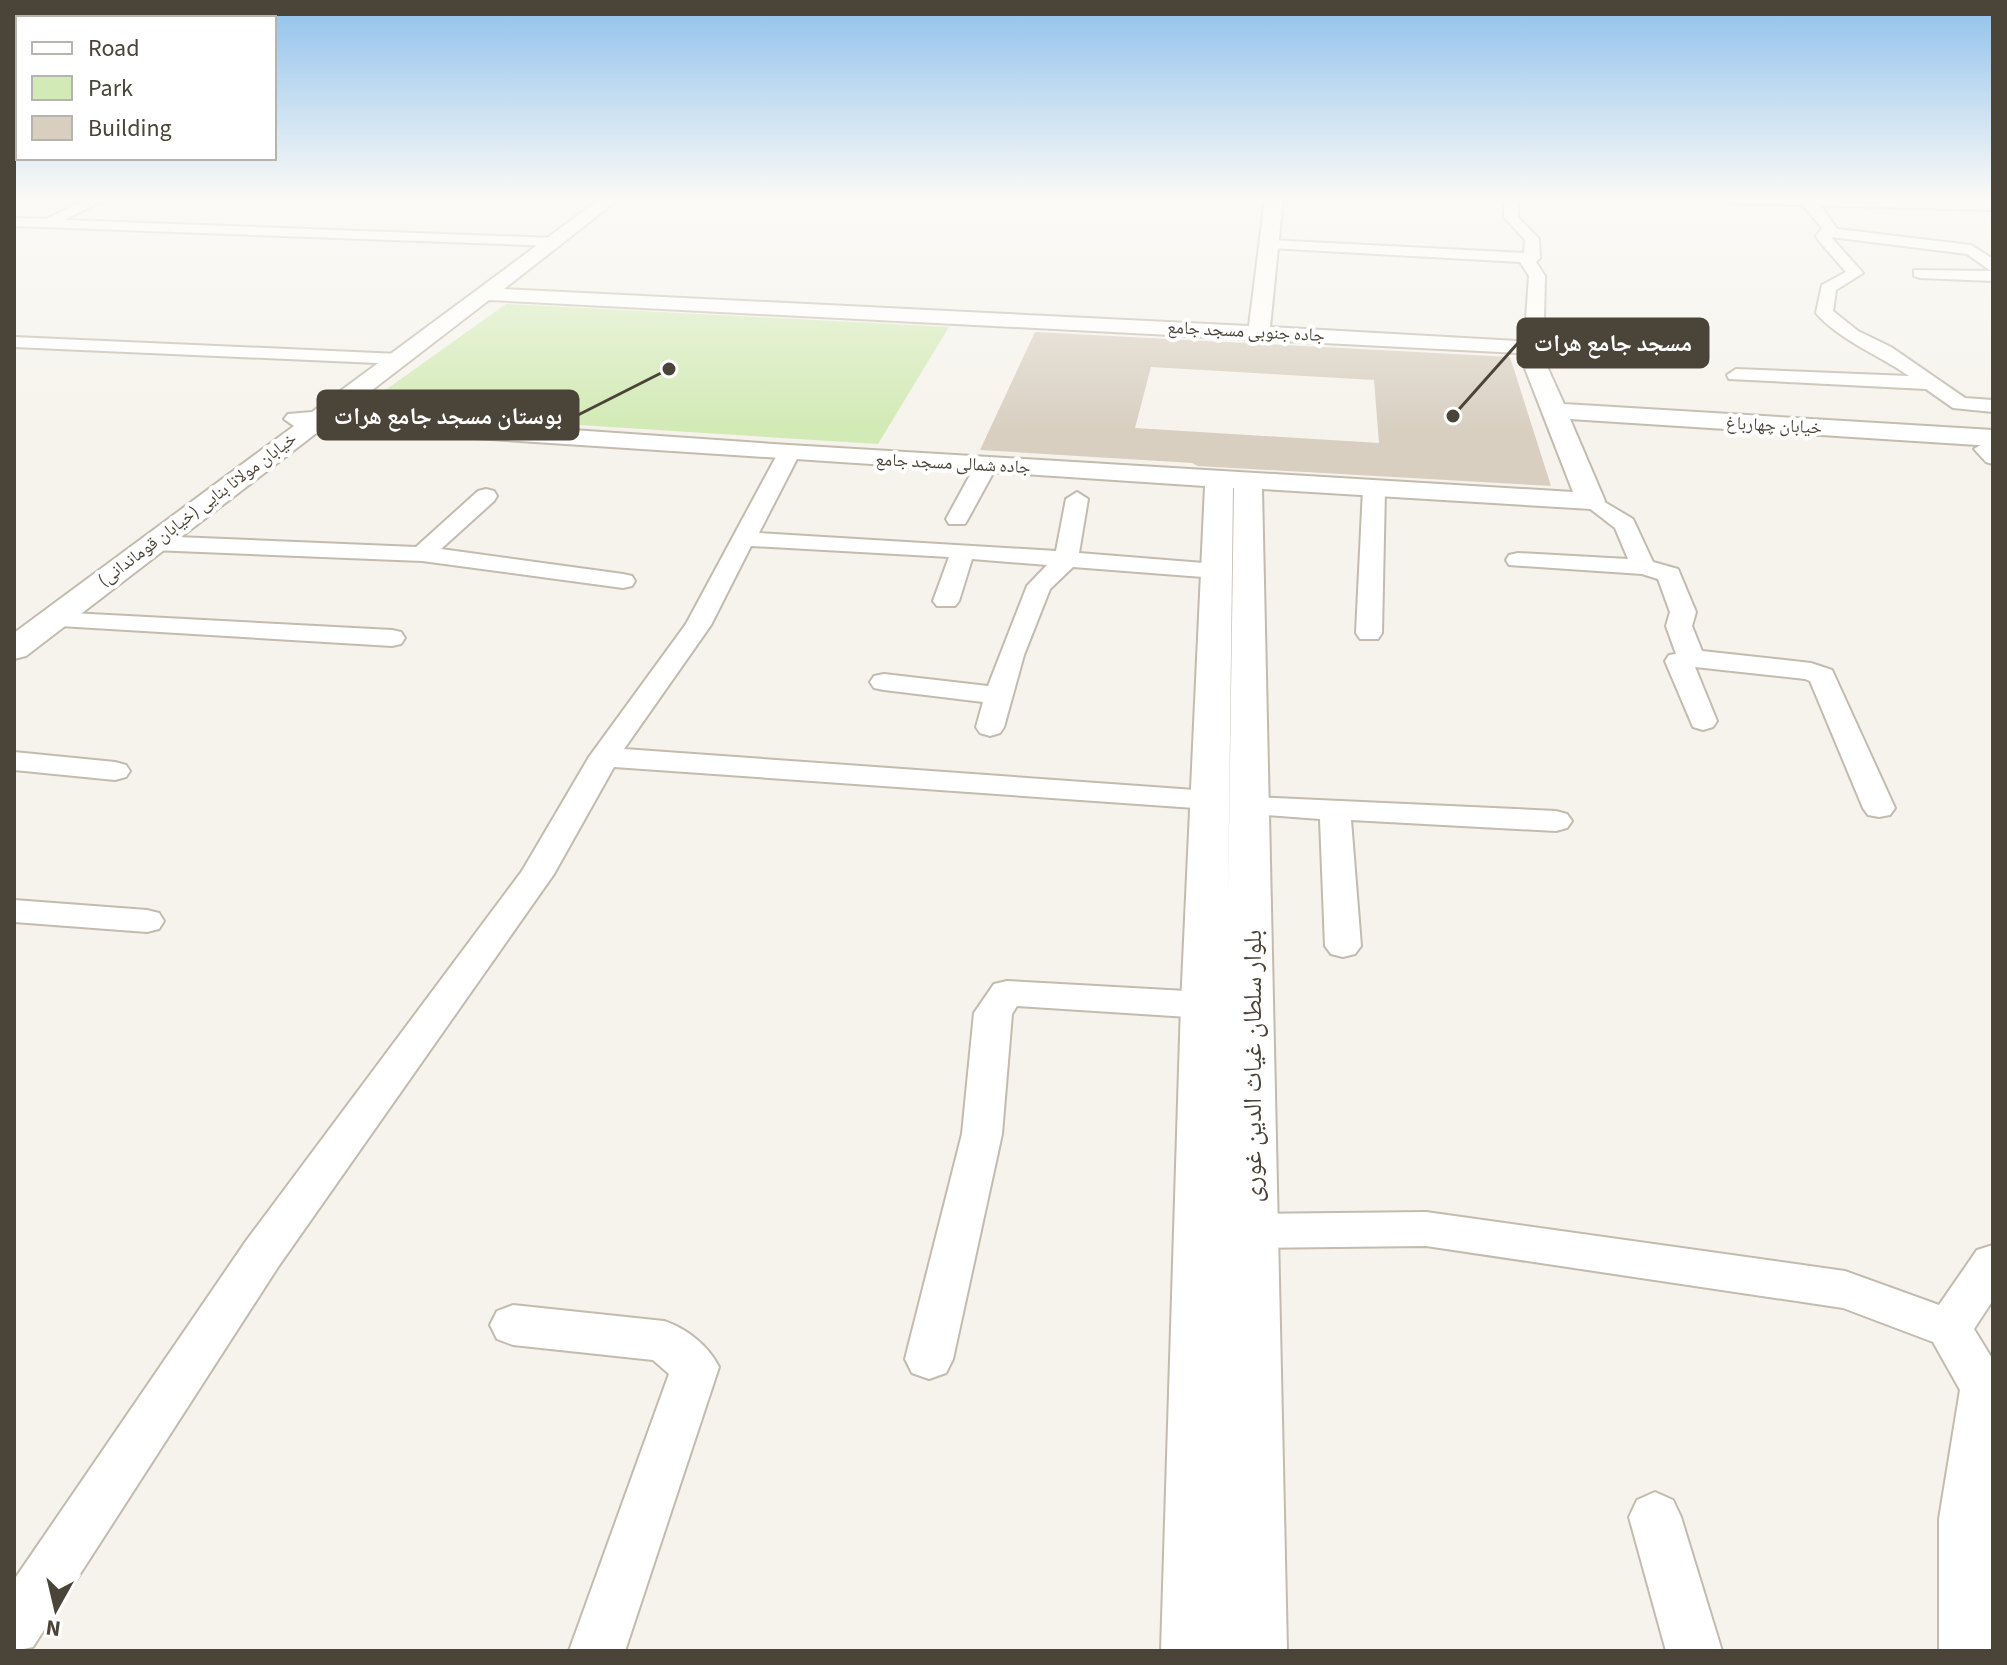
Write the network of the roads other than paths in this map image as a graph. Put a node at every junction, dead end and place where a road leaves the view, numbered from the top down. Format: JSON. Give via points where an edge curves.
{"nodes":[{"id":1,"x":499,"y":276,"type":"edge"},
{"id":2,"x":505,"y":276,"type":"edge"},
{"id":3,"x":1265,"y":276,"type":"edge"},
{"id":4,"x":1537,"y":276,"type":"edge"},
{"id":5,"x":1850,"y":276,"type":"edge"},
{"id":6,"x":484,"y":294,"type":"junction"},
{"id":7,"x":1259,"y":331,"type":"junction"},
{"id":8,"x":14,"y":342,"type":"edge"},
{"id":9,"x":1528,"y":347,"type":"junction"},
{"id":10,"x":388,"y":358,"type":"junction"},
{"id":11,"x":1736,"y":375,"type":"dead end"},
{"id":12,"x":1929,"y":383,"type":"junction"},
{"id":13,"x":1993,"y":406,"type":"edge"},
{"id":14,"x":1557,"y":418,"type":"junction"},
{"id":15,"x":306,"y":419,"type":"junction"},
{"id":16,"x":1991,"y":448,"type":"edge"},
{"id":17,"x":789,"y":453,"type":"junction"},
{"id":18,"x":987,"y":464,"type":"junction"},
{"id":19,"x":1234,"y":480,"type":"junction"},
{"id":20,"x":1374,"y":489,"type":"junction"},
{"id":21,"x":486,"y":496,"type":"dead end"},
{"id":22,"x":1077,"y":499,"type":"dead end"},
{"id":23,"x":1591,"y":501,"type":"junction"},
{"id":24,"x":957,"y":519,"type":"dead end"},
{"id":25,"x":746,"y":539,"type":"junction"},
{"id":26,"x":152,"y":543,"type":"junction"},
{"id":27,"x":963,"y":551,"type":"junction"},
{"id":28,"x":422,"y":554,"type":"junction"},
{"id":29,"x":1066,"y":560,"type":"junction"},
{"id":30,"x":1518,"y":560,"type":"dead end"},
{"id":31,"x":1643,"y":567,"type":"junction"},
{"id":32,"x":1216,"y":571,"type":"junction"},
{"id":33,"x":623,"y":581,"type":"dead end"},
{"id":34,"x":946,"y":601,"type":"dead end"},
{"id":35,"x":52,"y":620,"type":"junction"},
{"id":36,"x":14,"y":624,"type":"edge"},
{"id":37,"x":1369,"y":633,"type":"dead end"},
{"id":38,"x":392,"y":638,"type":"dead end"},
{"id":39,"x":14,"y":649,"type":"edge"},
{"id":40,"x":1691,"y":658,"type":"junction"},
{"id":41,"x":884,"y":682,"type":"dead end"},
{"id":42,"x":1000,"y":696,"type":"junction"},
{"id":43,"x":1703,"y":721,"type":"dead end"},
{"id":44,"x":990,"y":727,"type":"dead end"},
{"id":45,"x":604,"y":757,"type":"junction"},
{"id":46,"x":14,"y":761,"type":"edge"},
{"id":47,"x":115,"y":771,"type":"dead end"},
{"id":48,"x":1230,"y":803,"type":"junction"},
{"id":49,"x":1879,"y":808,"type":"dead end"},
{"id":50,"x":1335,"y":810,"type":"junction"},
{"id":51,"x":1556,"y":821,"type":"dead end"},
{"id":52,"x":14,"y":911,"type":"edge"},
{"id":53,"x":147,"y":921,"type":"dead end"},
{"id":54,"x":1343,"y":946,"type":"dead end"},
{"id":55,"x":1204,"y":1005,"type":"junction"},
{"id":56,"x":1252,"y":1231,"type":"junction"},
{"id":57,"x":1993,"y":1263,"type":"edge"},
{"id":58,"x":513,"y":1325,"type":"dead end"},
{"id":59,"x":1949,"y":1328,"type":"junction"},
{"id":60,"x":929,"y":1359,"type":"dead end"},
{"id":61,"x":1988,"y":1388,"type":"edge"},
{"id":62,"x":1655,"y":1517,"type":"dead end"},
{"id":63,"x":14,"y":1628,"type":"edge"},
{"id":64,"x":597,"y":1651,"type":"edge"},
{"id":65,"x":1196,"y":1651,"type":"edge"},
{"id":66,"x":1252,"y":1651,"type":"edge"},
{"id":67,"x":1694,"y":1651,"type":"edge"},
{"id":68,"x":1967,"y":1651,"type":"edge"}],
"edges":[{"from":1,"to":10,"type":"street","name":"خیابان مولانا بنایی (خیابان قوماندانی)"},
{"from":2,"to":6,"type":"street","name":"خیابان مولانا بنایی (خیابان قوماندانی)"},
{"from":3,"to":7,"type":"street"},
{"from":4,"to":9,"type":"street","via":[[1535,319],[1544,339]]},
{"from":5,"to":12,"type":"street","via":[[1828,288],[1824,313]]},
{"from":6,"to":7,"type":"street","name":"جاده جنوبی مسجد جامع"},
{"from":6,"to":10,"type":"street","name":"خیابان مولانا بنایی (خیابان قوماندانی)"},
{"from":7,"to":9,"type":"street","name":"جاده جنوبی مسجد جامع"},
{"from":8,"to":10,"type":"street"},
{"from":9,"to":14,"type":"street"},
{"from":10,"to":15,"type":"street","name":"خیابان مولانا بنایی (خیابان قوماندانی)"},
{"from":11,"to":12,"type":"street"},
{"from":12,"to":13,"type":"street","via":[[1960,404]]},
{"from":14,"to":16,"type":"street","name":"خیابان چهارباغ"},
{"from":14,"to":23,"type":"street"},
{"from":15,"to":17,"type":"street","name":"جاده شمالی مسجد جامع"},
{"from":15,"to":26,"type":"street","name":"خیابان مولانا بنایی (خیابان قوماندانی)"},
{"from":15,"to":36,"type":"street","name":"خیابان مولانا بنایی (خیابان قوماندانی)"},
{"from":17,"to":18,"type":"street","name":"جاده شمالی مسجد جامع"},
{"from":17,"to":25,"type":"street"},
{"from":18,"to":19,"type":"street","name":"جاده شمالی مسجد جامع"},
{"from":18,"to":24,"type":"street"},
{"from":19,"to":20,"type":"street","name":"جاده شمالی مسجد جامع"},
{"from":19,"to":32,"type":"street"},
{"from":19,"to":48,"type":"street","name":"بلوار سلطان غیاث الدین غوری"},
{"from":20,"to":23,"type":"street","name":"جاده شمالی مسجد جامع"},
{"from":20,"to":37,"type":"street"},
{"from":21,"to":28,"type":"street"},
{"from":22,"to":29,"type":"street"},
{"from":23,"to":31,"type":"street","via":[[1625,524]]},
{"from":25,"to":27,"type":"street"},
{"from":25,"to":45,"type":"street","via":[[698,625]]},
{"from":26,"to":28,"type":"street"},
{"from":26,"to":35,"type":"street","name":"خیابان مولانا بنایی (خیابان قوماندانی)"},
{"from":27,"to":29,"type":"street"},
{"from":27,"to":34,"type":"street"},
{"from":28,"to":33,"type":"street"},
{"from":29,"to":32,"type":"street"},
{"from":29,"to":42,"type":"street","via":[[1039,586]]},
{"from":30,"to":31,"type":"street"},
{"from":31,"to":40,"type":"street","via":[[1669,574]]},
{"from":32,"to":48,"type":"street"},
{"from":35,"to":38,"type":"street"},
{"from":35,"to":39,"type":"street","name":"خیابان مولانا بنایی (خیابان قوماندانی)"},
{"from":40,"to":43,"type":"street","via":[[1679,661]]},
{"from":40,"to":49,"type":"street","via":[[1822,676]]},
{"from":41,"to":42,"type":"street"},
{"from":42,"to":44,"type":"street"},
{"from":45,"to":48,"type":"street"},
{"from":45,"to":63,"type":"street","via":[[537,874],[262,1254]]},
{"from":46,"to":47,"type":"street"},
{"from":48,"to":50,"type":"street"},
{"from":48,"to":55,"type":"street"},
{"from":48,"to":56,"type":"street","name":"بلوار سلطان غیاث الدین غوری"},
{"from":50,"to":51,"type":"street"},
{"from":50,"to":54,"type":"street"},
{"from":52,"to":53,"type":"street"},
{"from":55,"to":60,"type":"street","via":[[1007,993],[993,1013],[982,1134]]},
{"from":55,"to":65,"type":"street"},
{"from":56,"to":59,"type":"street","via":[[1426,1229],[1740,1272],[1845,1290]]},
{"from":56,"to":66,"type":"street","name":"بلوار سلطان غیاث الدین غوری"},
{"from":57,"to":59,"type":"street"},
{"from":58,"to":64,"type":"street","via":[[664,1341],[695,1367]]},
{"from":59,"to":61,"type":"street"},
{"from":61,"to":68,"type":"street","via":[[1965,1519]]},
{"from":62,"to":67,"type":"street"}]}
